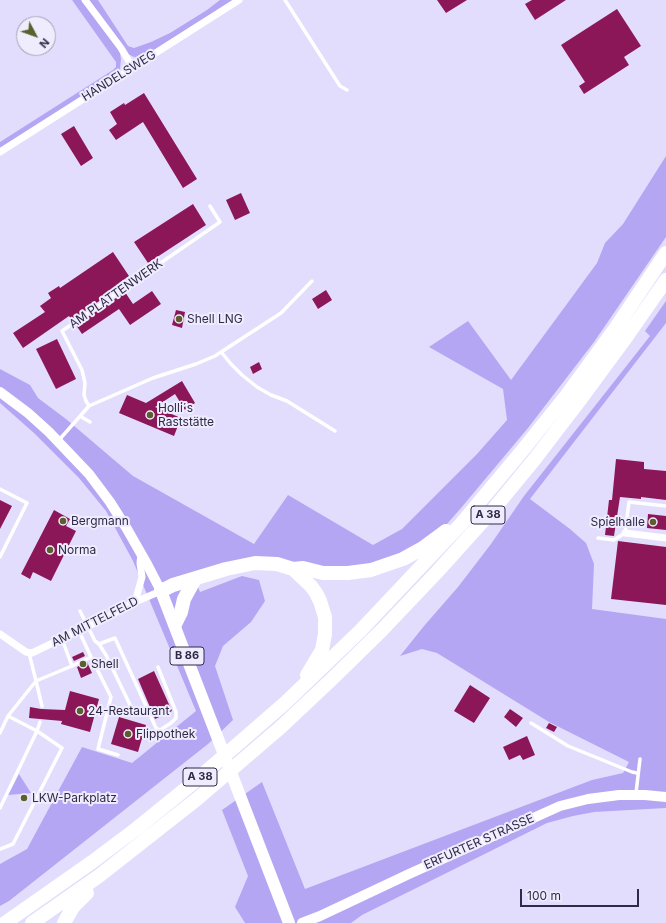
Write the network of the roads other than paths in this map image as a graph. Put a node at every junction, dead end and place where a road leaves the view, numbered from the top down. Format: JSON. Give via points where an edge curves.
{"nodes":[{"id":1,"x":85,"y":0,"type":"edge"},
{"id":2,"x":239,"y":0,"type":"edge"},
{"id":3,"x":285,"y":0,"type":"edge"},
{"id":4,"x":133,"y":68,"type":"junction"},
{"id":5,"x":347,"y":90,"type":"dead end"},
{"id":6,"x":0,"y":152,"type":"edge"},
{"id":7,"x":210,"y":206,"type":"dead end"},
{"id":8,"x":666,"y":253,"type":"edge"},
{"id":9,"x":312,"y":280,"type":"dead end"},
{"id":10,"x":666,"y":280,"type":"edge"},
{"id":11,"x":222,"y":352,"type":"junction"},
{"id":12,"x":0,"y":392,"type":"edge"},
{"id":13,"x":89,"y":406,"type":"junction"},
{"id":14,"x":80,"y":416,"type":"junction"},
{"id":15,"x":90,"y":422,"type":"dead end"},
{"id":16,"x":335,"y":431,"type":"dead end"},
{"id":17,"x":58,"y":441,"type":"junction"},
{"id":18,"x":0,"y":489,"type":"edge"},
{"id":19,"x":666,"y":506,"type":"edge"},
{"id":20,"x":461,"y":524,"type":"junction"},
{"id":21,"x":625,"y":533,"type":"junction"},
{"id":22,"x":598,"y":538,"type":"dead end"},
{"id":23,"x":666,"y":538,"type":"edge"},
{"id":24,"x":141,"y":553,"type":"junction"},
{"id":25,"x":0,"y":557,"type":"edge"},
{"id":26,"x":293,"y":569,"type":"junction"},
{"id":27,"x":195,"y":579,"type":"junction"},
{"id":28,"x":161,"y":591,"type":"junction"},
{"id":29,"x":135,"y":602,"type":"junction"},
{"id":30,"x":80,"y":611,"type":"dead end"},
{"id":31,"x":175,"y":624,"type":"junction"},
{"id":32,"x":87,"y":627,"type":"junction"},
{"id":33,"x":79,"y":631,"type":"junction"},
{"id":34,"x":0,"y":634,"type":"edge"},
{"id":35,"x":62,"y":639,"type":"junction"},
{"id":36,"x":99,"y":644,"type":"junction"},
{"id":37,"x":29,"y":653,"type":"junction"},
{"id":38,"x":91,"y":657,"type":"junction"},
{"id":39,"x":72,"y":666,"type":"junction"},
{"id":40,"x":158,"y":667,"type":"dead end"},
{"id":41,"x":36,"y":681,"type":"junction"},
{"id":42,"x":299,"y":690,"type":"junction"},
{"id":43,"x":42,"y":706,"type":"dead end"},
{"id":44,"x":133,"y":711,"type":"dead end"},
{"id":45,"x":8,"y":716,"type":"junction"},
{"id":46,"x":40,"y":722,"type":"dead end"},
{"id":47,"x":531,"y":723,"type":"dead end"},
{"id":48,"x":37,"y":731,"type":"junction"},
{"id":49,"x":0,"y":733,"type":"edge"},
{"id":50,"x":118,"y":755,"type":"dead end"},
{"id":51,"x":640,"y":759,"type":"dead end"},
{"id":52,"x":638,"y":773,"type":"junction"},
{"id":53,"x":636,"y":794,"type":"junction"},
{"id":54,"x":666,"y":796,"type":"edge"},
{"id":55,"x":0,"y":808,"type":"edge"},
{"id":56,"x":0,"y":849,"type":"edge"},
{"id":57,"x":98,"y":876,"type":"junction"},
{"id":58,"x":5,"y":923,"type":"edge"},
{"id":59,"x":32,"y":923,"type":"edge"},
{"id":60,"x":64,"y":923,"type":"edge"},
{"id":61,"x":289,"y":923,"type":"edge"},
{"id":62,"x":302,"y":923,"type":"edge"}],
"edges":[{"from":1,"to":4,"type":"street"},
{"from":2,"to":4,"type":"street","name":"HANDELSWEG"},
{"from":3,"to":5,"type":"lane","via":[[340,86]]},
{"from":4,"to":6,"type":"street","name":"HANDELSWEG"},
{"from":7,"to":13,"type":"lane","name":"AM PLATTENWERK","via":[[220,222],[62,331],[82,370],[84,395]]},
{"from":8,"to":20,"type":"highway","number":"A 38","via":[[566,396]]},
{"from":9,"to":11,"type":"lane","via":[[281,313]]},
{"from":10,"to":57,"type":"highway","number":"A 38","via":[[534,460],[492,511],[382,630],[332,680],[250,754]]},
{"from":11,"to":13,"type":"lane"},
{"from":11,"to":16,"type":"lane","via":[[242,375],[257,387],[287,401]]},
{"from":12,"to":17,"type":"main road","via":[[28,413]]},
{"from":13,"to":14,"type":"lane"},
{"from":14,"to":15,"type":"lane"},
{"from":14,"to":17,"type":"lane"},
{"from":17,"to":24,"type":"main road","via":[[82,465],[104,494]]},
{"from":18,"to":25,"type":"lane","via":[[27,502]]},
{"from":19,"to":21,"type":"lane","via":[[629,502]]},
{"from":20,"to":26,"type":"highway","via":[[441,534],[413,554],[382,568],[348,573]]},
{"from":20,"to":42,"type":"highway","number":"A 38","via":[[371,620]]},
{"from":21,"to":22,"type":"lane","via":[[614,540]]},
{"from":21,"to":23,"type":"street"},
{"from":24,"to":28,"type":"main road"},
{"from":24,"to":29,"type":"street","via":[[142,577]]},
{"from":26,"to":27,"type":"highway","via":[[277,564],[255,563]]},
{"from":26,"to":42,"type":"highway","via":[[316,593],[326,625],[322,650]]},
{"from":27,"to":28,"type":"highway"},
{"from":27,"to":31,"type":"highway"},
{"from":28,"to":29,"type":"street","name":"AM MITTELFELD"},
{"from":28,"to":31,"type":"main road","number":"B 86"},
{"from":29,"to":32,"type":"street","name":"AM MITTELFELD"},
{"from":30,"to":32,"type":"lane"},
{"from":31,"to":61,"type":"main road","number":"B 86"},
{"from":32,"to":33,"type":"street","name":"AM MITTELFELD"},
{"from":32,"to":36,"type":"lane"},
{"from":33,"to":35,"type":"street","name":"AM MITTELFELD"},
{"from":33,"to":38,"type":"lane"},
{"from":34,"to":37,"type":"street"},
{"from":35,"to":37,"type":"street","name":"AM MITTELFELD"},
{"from":35,"to":39,"type":"lane"},
{"from":36,"to":40,"type":"lane","via":[[115,638],[156,728],[160,730],[176,718],[176,712]]},
{"from":36,"to":44,"type":"lane"},
{"from":37,"to":41,"type":"lane"},
{"from":38,"to":39,"type":"lane"},
{"from":38,"to":50,"type":"lane","via":[[110,697],[98,750]]},
{"from":39,"to":41,"type":"lane"},
{"from":41,"to":43,"type":"lane"},
{"from":41,"to":45,"type":"lane"},
{"from":42,"to":58,"type":"highway","number":"A 38","via":[[136,829]]},
{"from":45,"to":48,"type":"lane"},
{"from":45,"to":49,"type":"lane"},
{"from":46,"to":48,"type":"lane"},
{"from":47,"to":52,"type":"lane","via":[[568,746]]},
{"from":48,"to":55,"type":"lane"},
{"from":48,"to":56,"type":"lane","via":[[62,748],[13,844]]},
{"from":51,"to":52,"type":"lane"},
{"from":52,"to":53,"type":"lane"},
{"from":53,"to":54,"type":"main road","name":"ERFURTER STRASSE"},
{"from":53,"to":62,"type":"main road","name":"ERFURTER STRASSE","via":[[600,797],[560,806]]},
{"from":57,"to":59,"type":"highway","number":"A 38"},
{"from":57,"to":60,"type":"highway","via":[[89,891],[73,907]]}]}
